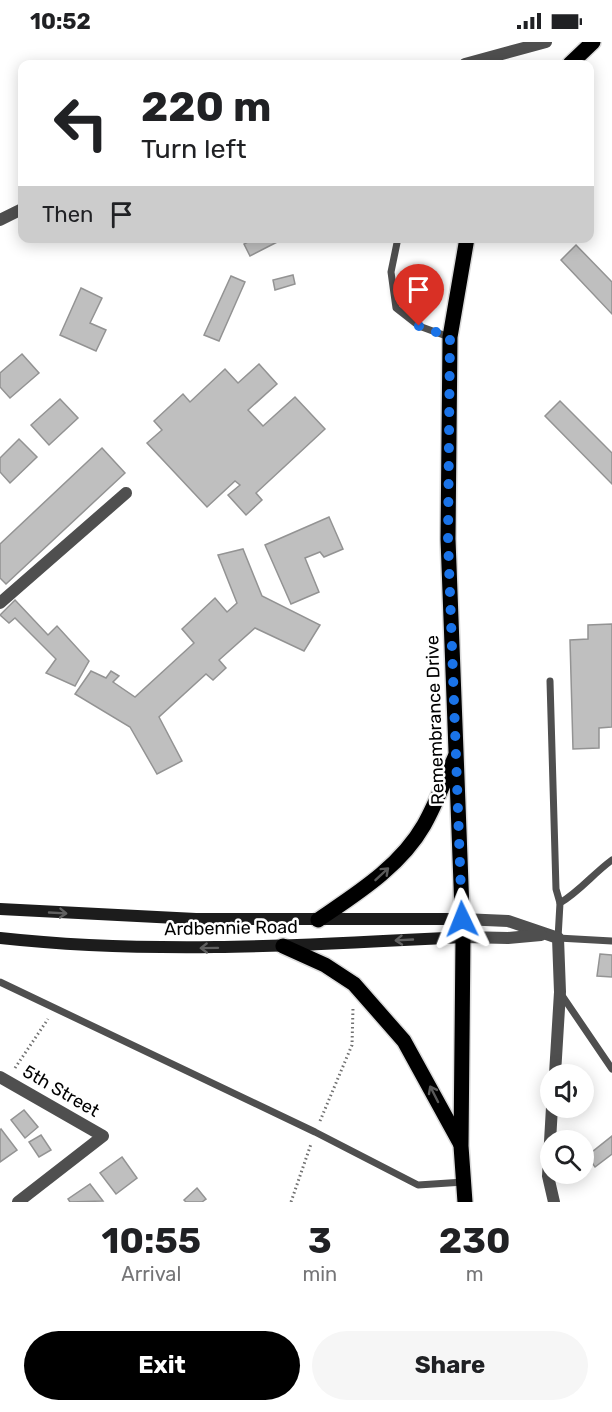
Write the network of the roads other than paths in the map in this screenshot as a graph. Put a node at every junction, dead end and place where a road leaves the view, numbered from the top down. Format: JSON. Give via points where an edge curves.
{"nodes":[{"id":1,"x":546,"y":42,"type":"edge"},
{"id":2,"x":593,"y":42,"type":"edge"},
{"id":3,"x":480,"y":60,"type":"edge"},
{"id":4,"x":574,"y":60,"type":"edge"},
{"id":5,"x":18,"y":211,"type":"edge"},
{"id":6,"x":0,"y":220,"type":"edge"},
{"id":7,"x":397,"y":243,"type":"edge"},
{"id":8,"x":466,"y":243,"type":"edge"},
{"id":9,"x":450,"y":337,"type":"junction"},
{"id":10,"x":126,"y":493,"type":"dead end"},
{"id":11,"x":0,"y":603,"type":"edge"},
{"id":12,"x":550,"y":681,"type":"dead end"},
{"id":13,"x":457,"y":753,"type":"junction"},
{"id":14,"x":612,"y":860,"type":"edge"},
{"id":15,"x":560,"y":903,"type":"junction"},
{"id":16,"x":0,"y":909,"type":"edge"},
{"id":17,"x":462,"y":919,"type":"junction"},
{"id":18,"x":318,"y":920,"type":"junction"},
{"id":19,"x":545,"y":934,"type":"junction"},
{"id":20,"x":463,"y":937,"type":"junction"},
{"id":21,"x":558,"y":938,"type":"junction"},
{"id":22,"x":0,"y":939,"type":"edge"},
{"id":23,"x":612,"y":941,"type":"edge"},
{"id":24,"x":283,"y":946,"type":"junction"},
{"id":25,"x":0,"y":982,"type":"edge"},
{"id":26,"x":560,"y":992,"type":"junction"},
{"id":27,"x":556,"y":1064,"type":"edge"},
{"id":28,"x":612,"y":1069,"type":"edge"},
{"id":29,"x":2,"y":1078,"type":"edge"},
{"id":30,"x":551,"y":1118,"type":"edge"},
{"id":31,"x":461,"y":1146,"type":"junction"},
{"id":32,"x":464,"y":1182,"type":"junction"},
{"id":33,"x":18,"y":1202,"type":"edge"},
{"id":34,"x":465,"y":1202,"type":"edge"},
{"id":35,"x":554,"y":1202,"type":"edge"}],
"edges":[{"from":1,"to":3,"type":"street"},
{"from":2,"to":4,"type":"main road"},
{"from":5,"to":6,"type":"street"},
{"from":7,"to":9,"type":"lane","via":[[391,272],[396,308],[419,326]]},
{"from":8,"to":9,"type":"main road","name":"Remembrance Drive"},
{"from":9,"to":13,"type":"main road","name":"Remembrance Drive","via":[[448,539]]},
{"from":10,"to":11,"type":"street"},
{"from":12,"to":15,"type":"lane","via":[[556,889]]},
{"from":13,"to":17,"type":"main road","name":"Remembrance Drive"},
{"from":18,"to":13,"type":"main road","one_way":true,"via":[[371,883],[404,852],[424,825]]},
{"from":14,"to":15,"type":"lane"},
{"from":15,"to":21,"type":"lane"},
{"from":16,"to":18,"type":"main road","name":"Ardbennie Road","one_way":true,"via":[[196,919]]},
{"from":17,"to":18,"type":"main road","name":"Ardbennie Road"},
{"from":17,"to":19,"type":"street","via":[[508,921]]},
{"from":17,"to":20,"type":"main road","name":"Remembrance Drive"},
{"from":19,"to":20,"type":"street"},
{"from":19,"to":21,"type":"street"},
{"from":20,"to":24,"type":"main road","name":"Ardbennie Road","one_way":true},
{"from":20,"to":31,"type":"main road","name":"Remembrance Drive"},
{"from":21,"to":23,"type":"lane"},
{"from":21,"to":26,"type":"street"},
{"from":24,"to":22,"type":"main road","name":"Ardbennie Road","one_way":true,"via":[[63,945]]},
{"from":31,"to":24,"type":"main road","one_way":true,"via":[[404,1041],[354,984],[325,965]]},
{"from":25,"to":32,"type":"lane","via":[[315,1132],[417,1185]]},
{"from":26,"to":27,"type":"street"},
{"from":26,"to":28,"type":"lane"},
{"from":29,"to":33,"type":"street","name":"5th Street","via":[[103,1136]]},
{"from":30,"to":35,"type":"street","via":[[548,1176]]},
{"from":31,"to":32,"type":"main road","name":"Remembrance Drive"},
{"from":32,"to":34,"type":"main road","name":"Remembrance Drive"}]}
